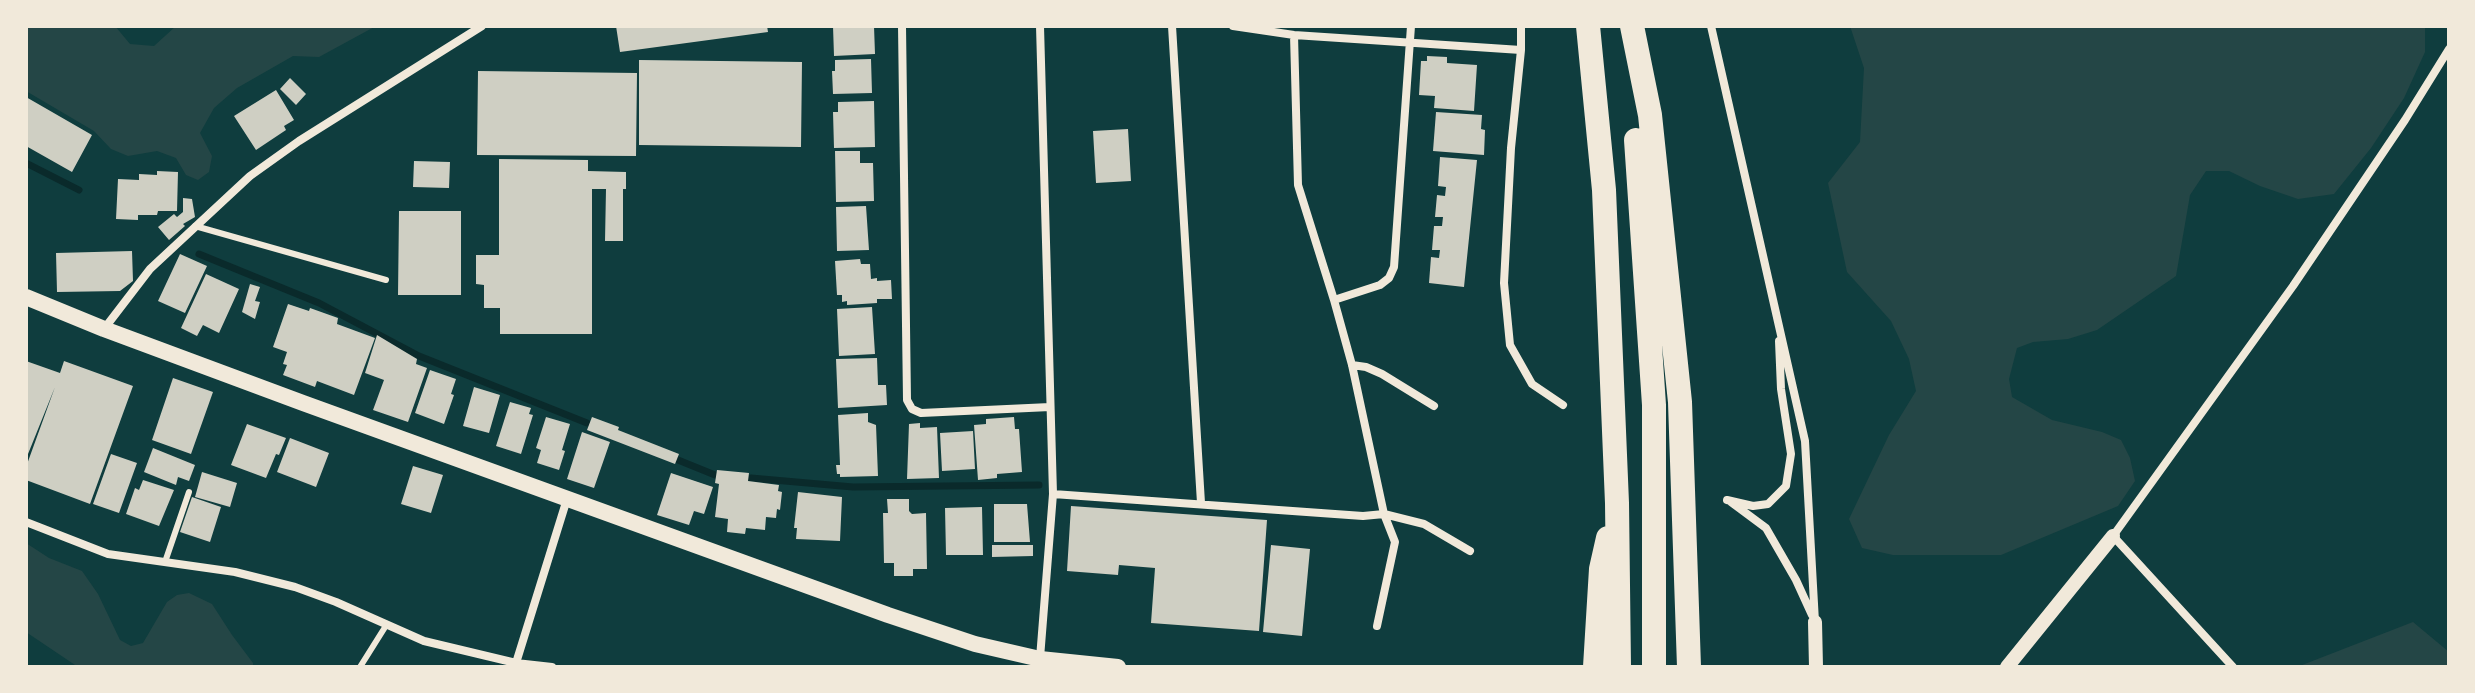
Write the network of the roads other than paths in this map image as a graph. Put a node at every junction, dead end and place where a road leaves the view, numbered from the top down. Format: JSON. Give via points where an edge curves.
{"nodes":[{"id":1,"x":482,"y":26,"type":"edge"},
{"id":2,"x":902,"y":26,"type":"edge"},
{"id":3,"x":1040,"y":26,"type":"edge"},
{"id":4,"x":1172,"y":26,"type":"edge"},
{"id":5,"x":1233,"y":26,"type":"edge"},
{"id":6,"x":1411,"y":26,"type":"edge"},
{"id":7,"x":1521,"y":26,"type":"edge"},
{"id":8,"x":1588,"y":26,"type":"edge"},
{"id":9,"x":1624,"y":26,"type":"edge"},
{"id":10,"x":1632,"y":26,"type":"edge"},
{"id":11,"x":1711,"y":26,"type":"edge"},
{"id":12,"x":1294,"y":35,"type":"junction"},
{"id":13,"x":1412,"y":44,"type":"junction"},
{"id":14,"x":2449,"y":49,"type":"edge"},
{"id":15,"x":1521,"y":50,"type":"junction"},
{"id":16,"x":195,"y":226,"type":"junction"},
{"id":17,"x":386,"y":280,"type":"dead end"},
{"id":18,"x":26,"y":297,"type":"edge"},
{"id":19,"x":1334,"y":300,"type":"junction"},
{"id":20,"x":1778,"y":320,"type":"junction"},
{"id":21,"x":104,"y":329,"type":"junction"},
{"id":22,"x":1352,"y":365,"type":"junction"},
{"id":23,"x":1563,"y":405,"type":"dead end"},
{"id":24,"x":1434,"y":406,"type":"dead end"},
{"id":25,"x":1050,"y":407,"type":"junction"},
{"id":26,"x":189,"y":492,"type":"dead end"},
{"id":27,"x":1053,"y":494,"type":"junction"},
{"id":28,"x":567,"y":499,"type":"junction"},
{"id":29,"x":1201,"y":503,"type":"junction"},
{"id":30,"x":1617,"y":503,"type":"junction"},
{"id":31,"x":1384,"y":514,"type":"junction"},
{"id":32,"x":26,"y":522,"type":"edge"},
{"id":33,"x":2113,"y":536,"type":"junction"},
{"id":34,"x":1470,"y":551,"type":"dead end"},
{"id":35,"x":165,"y":562,"type":"junction"},
{"id":36,"x":1815,"y":622,"type":"junction"},
{"id":37,"x":387,"y":624,"type":"junction"},
{"id":38,"x":1377,"y":626,"type":"dead end"},
{"id":39,"x":1040,"y":659,"type":"junction"},
{"id":40,"x":516,"y":663,"type":"junction"},
{"id":41,"x":1065,"y":665,"type":"edge"},
{"id":42,"x":360,"y":667,"type":"edge"},
{"id":43,"x":552,"y":667,"type":"edge"},
{"id":44,"x":1118,"y":667,"type":"edge"},
{"id":45,"x":1595,"y":667,"type":"edge"},
{"id":46,"x":1619,"y":667,"type":"edge"},
{"id":47,"x":1654,"y":667,"type":"edge"},
{"id":48,"x":1689,"y":667,"type":"edge"},
{"id":49,"x":1816,"y":667,"type":"edge"},
{"id":50,"x":2007,"y":667,"type":"edge"},
{"id":51,"x":2233,"y":667,"type":"edge"}],
"edges":[{"from":1,"to":16,"type":"street","via":[[299,141]]},
{"from":2,"to":25,"type":"street","via":[[907,400],[921,413]]},
{"from":3,"to":25,"type":"street"},
{"from":4,"to":29,"type":"street"},
{"from":5,"to":12,"type":"street"},
{"from":6,"to":13,"type":"street"},
{"from":7,"to":15,"type":"street"},
{"from":8,"to":30,"type":"highway","via":[[1604,190]]},
{"from":9,"to":47,"type":"highway","via":[[1654,405]]},
{"from":10,"to":48,"type":"highway","via":[[1650,115],[1680,402]]},
{"from":11,"to":20,"type":"street"},
{"from":12,"to":13,"type":"street"},
{"from":12,"to":19,"type":"street","via":[[1298,185]]},
{"from":13,"to":15,"type":"street"},
{"from":13,"to":19,"type":"street","via":[[1394,267],[1380,285]]},
{"from":14,"to":33,"type":"street","via":[[2293,286]]},
{"from":15,"to":23,"type":"street","via":[[1504,283],[1510,345],[1532,384]]},
{"from":16,"to":17,"type":"lane"},
{"from":16,"to":21,"type":"street","via":[[150,269]]},
{"from":18,"to":21,"type":"main road"},
{"from":19,"to":22,"type":"street"},
{"from":20,"to":36,"type":"street","via":[[1805,441]]},
{"from":20,"to":36,"type":"street","via":[[1791,454],[1786,486],[1768,504],[1727,500],[1766,528]]},
{"from":21,"to":28,"type":"main road"},
{"from":22,"to":24,"type":"street","via":[[1382,374]]},
{"from":22,"to":31,"type":"street"},
{"from":25,"to":27,"type":"street"},
{"from":26,"to":35,"type":"lane"},
{"from":27,"to":29,"type":"street"},
{"from":27,"to":39,"type":"street"},
{"from":28,"to":39,"type":"main road","via":[[888,615]]},
{"from":28,"to":40,"type":"street"},
{"from":29,"to":31,"type":"street"},
{"from":30,"to":45,"type":"highway","via":[[1601,569]]},
{"from":30,"to":46,"type":"highway"},
{"from":31,"to":34,"type":"street","via":[[1424,524]]},
{"from":31,"to":38,"type":"street","via":[[1395,542]]},
{"from":32,"to":35,"type":"street","via":[[108,554]]},
{"from":33,"to":50,"type":"street"},
{"from":33,"to":51,"type":"street"},
{"from":35,"to":37,"type":"street","via":[[295,587]]},
{"from":36,"to":49,"type":"street"},
{"from":37,"to":40,"type":"street","via":[[424,641]]},
{"from":37,"to":42,"type":"lane"},
{"from":39,"to":41,"type":"main road"},
{"from":40,"to":43,"type":"street"},
{"from":41,"to":44,"type":"main road"}]}
